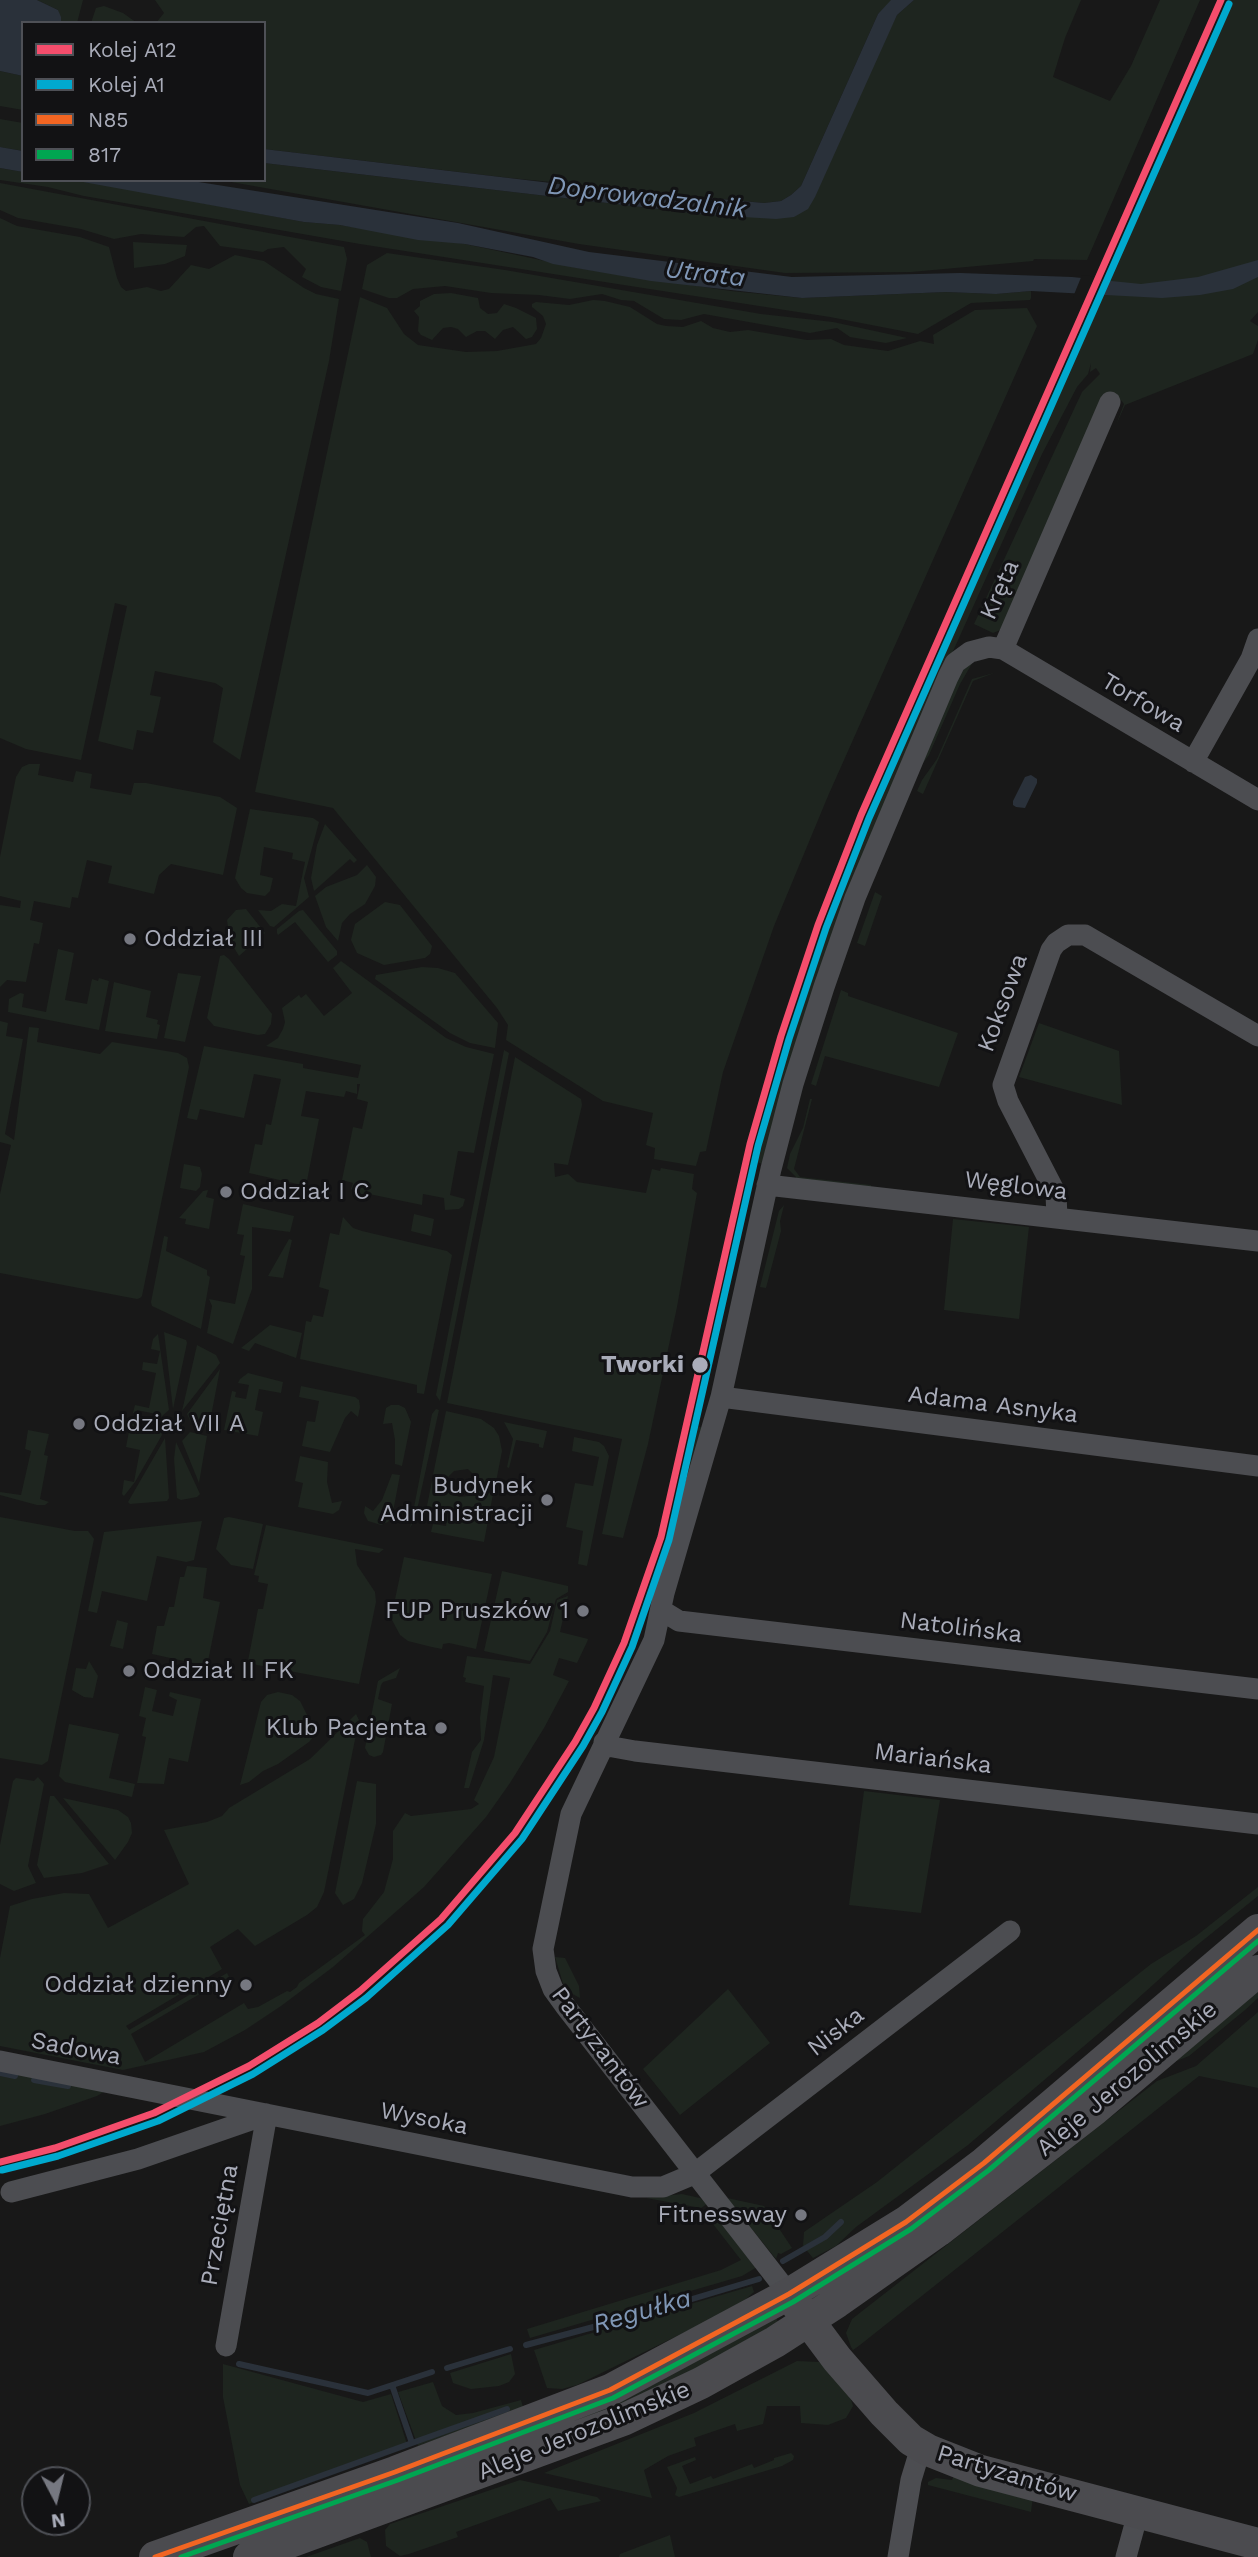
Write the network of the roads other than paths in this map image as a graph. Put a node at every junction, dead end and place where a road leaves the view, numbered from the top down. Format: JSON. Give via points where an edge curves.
{"nodes":[{"id":1,"x":1111,"y":402,"type":"dead end"},
{"id":2,"x":1258,"y":639,"type":"edge"},
{"id":3,"x":1003,"y":649,"type":"junction"},
{"id":4,"x":1193,"y":762,"type":"junction"},
{"id":5,"x":1258,"y":800,"type":"edge"},
{"id":6,"x":1258,"y":1036,"type":"edge"},
{"id":7,"x":767,"y":1185,"type":"junction"},
{"id":8,"x":1057,"y":1218,"type":"junction"},
{"id":9,"x":1258,"y":1241,"type":"edge"},
{"id":10,"x":721,"y":1397,"type":"junction"},
{"id":11,"x":1258,"y":1466,"type":"edge"},
{"id":12,"x":660,"y":1610,"type":"junction"},
{"id":13,"x":1258,"y":1689,"type":"edge"},
{"id":14,"x":604,"y":1742,"type":"junction"},
{"id":15,"x":1258,"y":1824,"type":"edge"},
{"id":16,"x":1258,"y":1930,"type":"edge"},
{"id":17,"x":1010,"y":1931,"type":"dead end"},
{"id":18,"x":1258,"y":1971,"type":"edge"},
{"id":19,"x":0,"y":2061,"type":"edge"},
{"id":20,"x":142,"y":2089,"type":"joint"},
{"id":21,"x":267,"y":2114,"type":"junction"},
{"id":22,"x":694,"y":2174,"type":"junction"},
{"id":23,"x":11,"y":2192,"type":"dead end"},
{"id":24,"x":789,"y":2294,"type":"junction"},
{"id":25,"x":807,"y":2321,"type":"junction"},
{"id":26,"x":226,"y":2346,"type":"dead end"},
{"id":27,"x":921,"y":2446,"type":"junction"},
{"id":28,"x":1138,"y":2513,"type":"junction"},
{"id":29,"x":1258,"y":2544,"type":"edge"},
{"id":30,"x":155,"y":2557,"type":"edge"},
{"id":31,"x":249,"y":2557,"type":"edge"},
{"id":32,"x":898,"y":2557,"type":"edge"},
{"id":33,"x":1126,"y":2557,"type":"edge"}],
"edges":[{"from":1,"to":3,"type":"street","name":"Kręta"},
{"from":2,"to":4,"type":"street"},
{"from":3,"to":4,"type":"street","name":"Torfowa"},
{"from":3,"to":7,"type":"street","name":"Kręta","via":[[982,648],[966,654],[948,677],[855,898],[793,1084]]},
{"from":4,"to":5,"type":"street","name":"Torfowa"},
{"from":6,"to":8,"type":"street","name":"Koksowa","via":[[1085,935],[1074,933],[1056,943],[1003,1085],[1056,1194]]},
{"from":7,"to":8,"type":"street","name":"Węglowa"},
{"from":7,"to":10,"type":"street","name":"Kręta"},
{"from":8,"to":9,"type":"street","name":"Węglowa"},
{"from":10,"to":11,"type":"street","name":"Adama Asnyka"},
{"from":10,"to":12,"type":"street","name":"Kręta"},
{"from":12,"to":13,"type":"street","name":"Natolińska","via":[[679,1621]]},
{"from":12,"to":14,"type":"street","name":"Partyzantów","via":[[651,1649]]},
{"from":14,"to":15,"type":"street","name":"Mariańska","via":[[635,1751]]},
{"from":14,"to":22,"type":"street","name":"Partyzantów","via":[[568,1823],[546,1927],[546,1970],[566,2007]]},
{"from":16,"to":24,"type":"main road","name":"Aleje Jerozolimskie","via":[[984,2164],[906,2222]]},
{"from":17,"to":22,"type":"street","name":"Niska"},
{"from":18,"to":25,"type":"main road","name":"Aleje Jerozolimskie","via":[[1095,2109],[938,2231]]},
{"from":19,"to":20,"type":"street","name":"Sadowa"},
{"from":20,"to":21,"type":"street","name":"Wysoka"},
{"from":21,"to":22,"type":"street","name":"Wysoka","via":[[637,2188],[663,2187]]},
{"from":21,"to":23,"type":"street","via":[[138,2159]]},
{"from":21,"to":26,"type":"street","name":"Przeciętna"},
{"from":22,"to":24,"type":"street","name":"Partyzantów"},
{"from":24,"to":25,"type":"main road","name":"Partyzantów"},
{"from":24,"to":30,"type":"main road","name":"Aleje Jerozolimskie","via":[[610,2390]]},
{"from":25,"to":27,"type":"main road","name":"Partyzantów","via":[[884,2413]]},
{"from":25,"to":31,"type":"main road","name":"Aleje Jerozolimskie","via":[[701,2383],[623,2420]]},
{"from":27,"to":28,"type":"main road","name":"Partyzantów","via":[[964,2466]]},
{"from":27,"to":32,"type":"street"},
{"from":28,"to":29,"type":"main road","name":"Partyzantów"},
{"from":28,"to":33,"type":"street"}]}
